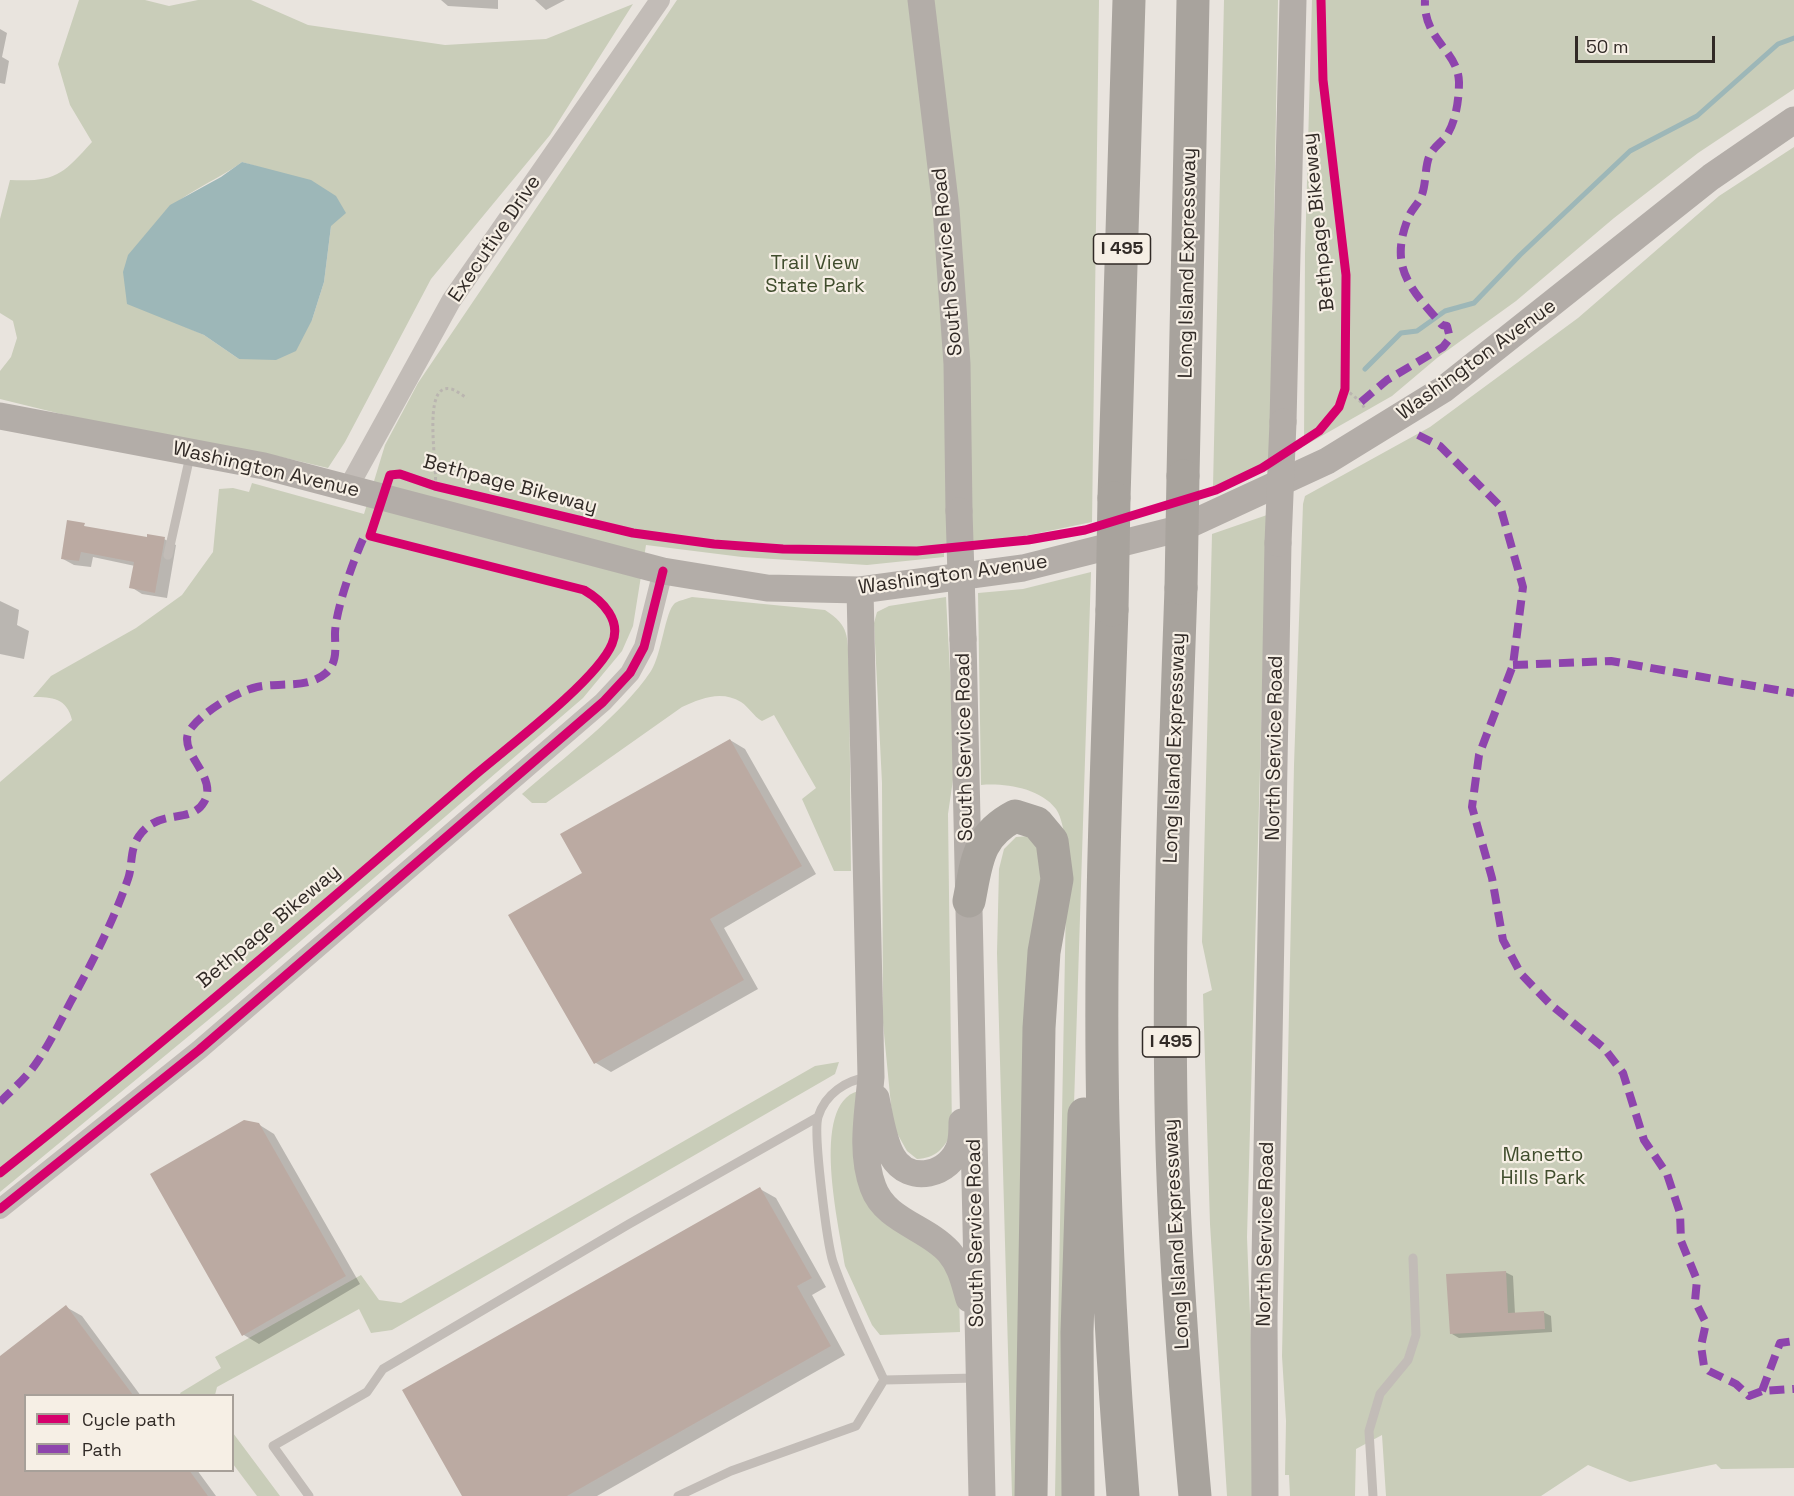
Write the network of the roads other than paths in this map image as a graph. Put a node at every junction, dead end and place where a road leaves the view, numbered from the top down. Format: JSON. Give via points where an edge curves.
{"nodes":[{"id":1,"x":660,"y":0,"type":"edge"},
{"id":2,"x":921,"y":0,"type":"edge"},
{"id":3,"x":1129,"y":0,"type":"edge"},
{"id":4,"x":1193,"y":0,"type":"edge"},
{"id":5,"x":1293,"y":0,"type":"edge"},
{"id":6,"x":1794,"y":120,"type":"edge"},
{"id":7,"x":0,"y":416,"type":"edge"},
{"id":8,"x":191,"y":450,"type":"junction"},
{"id":9,"x":348,"y":488,"type":"junction"},
{"id":10,"x":168,"y":555,"type":"dead end"},
{"id":11,"x":663,"y":571,"type":"junction"},
{"id":12,"x":860,"y":590,"type":"junction"},
{"id":13,"x":1102,"y":878,"type":"junction"},
{"id":14,"x":969,"y":901,"type":"junction"},
{"id":15,"x":970,"y":986,"type":"junction"},
{"id":16,"x":871,"y":1077,"type":"junction"},
{"id":17,"x":818,"y":1117,"type":"junction"},
{"id":18,"x":0,"y":1209,"type":"edge"},
{"id":19,"x":1413,"y":1258,"type":"dead end"},
{"id":20,"x":978,"y":1336,"type":"junction"},
{"id":21,"x":979,"y":1378,"type":"junction"},
{"id":22,"x":884,"y":1380,"type":"junction"},
{"id":23,"x":309,"y":1496,"type":"edge"},
{"id":24,"x":678,"y":1496,"type":"edge"},
{"id":25,"x":982,"y":1496,"type":"edge"},
{"id":26,"x":1031,"y":1496,"type":"edge"},
{"id":27,"x":1078,"y":1496,"type":"edge"},
{"id":28,"x":1123,"y":1496,"type":"edge"},
{"id":29,"x":1195,"y":1496,"type":"edge"},
{"id":30,"x":1265,"y":1496,"type":"edge"},
{"id":31,"x":1372,"y":1496,"type":"edge"}],
"edges":[{"from":1,"to":9,"type":"street","name":"Executive Drive","via":[[451,301]]},
{"from":2,"to":14,"type":"main road","name":"South Service Road","bridge":true,"via":[[946,209],[957,364]]},
{"from":3,"to":13,"type":"highway","number":"I 495","bridge":true},
{"from":4,"to":29,"type":"highway","name":"Long Island Expressway","number":"I 495","bridge":true,"via":[[1181,588],[1170,884],[1171,1105],[1179,1323]]},
{"from":5,"to":30,"type":"main road","name":"North Service Road","bridge":true,"via":[[1278,543],[1264,1316]]},
{"from":6,"to":12,"type":"main road","name":"Washington Avenue","via":[[1711,177],[1444,389],[1328,461],[1182,528],[1023,568]]},
{"from":7,"to":8,"type":"main road","name":"Washington Avenue"},
{"from":8,"to":9,"type":"main road","name":"Washington Avenue"},
{"from":8,"to":10,"type":"lane"},
{"from":9,"to":11,"type":"main road","name":"Washington Avenue"},
{"from":11,"to":12,"type":"main road","name":"Washington Avenue","via":[[767,588]]},
{"from":11,"to":18,"type":"street","via":[[644,647],[630,673],[603,702],[199,1050]]},
{"from":12,"to":16,"type":"main road"},
{"from":13,"to":27,"type":"highway","via":[[1081,1160]]},
{"from":13,"to":28,"type":"highway","number":"I 495","via":[[1103,1131],[1110,1329]]},
{"from":14,"to":15,"type":"main road","name":"South Service Road"},
{"from":14,"to":26,"type":"highway","via":[[986,838],[1015,816],[1037,823],[1052,841],[1057,879],[1044,952],[1039,1028]]},
{"from":15,"to":16,"type":"main road","via":[[961,1144],[946,1164],[924,1174],[902,1168],[892,1156]]},
{"from":15,"to":20,"type":"main road","name":"South Service Road"},
{"from":16,"to":17,"type":"lane","via":[[856,1078],[835,1089]]},
{"from":16,"to":20,"type":"main road","via":[[866,1145],[873,1189],[888,1209],[940,1243],[956,1261]]},
{"from":17,"to":22,"type":"lane","via":[[817,1150],[832,1260]]},
{"from":17,"to":23,"type":"lane","via":[[383,1369],[368,1392],[273,1446]]},
{"from":19,"to":31,"type":"lane","via":[[1416,1335],[1408,1360],[1380,1394],[1369,1431]]},
{"from":20,"to":21,"type":"main road","name":"South Service Road"},
{"from":21,"to":22,"type":"lane"},
{"from":21,"to":25,"type":"main road","name":"South Service Road"},
{"from":22,"to":24,"type":"lane","via":[[856,1426],[731,1471]]}]}
